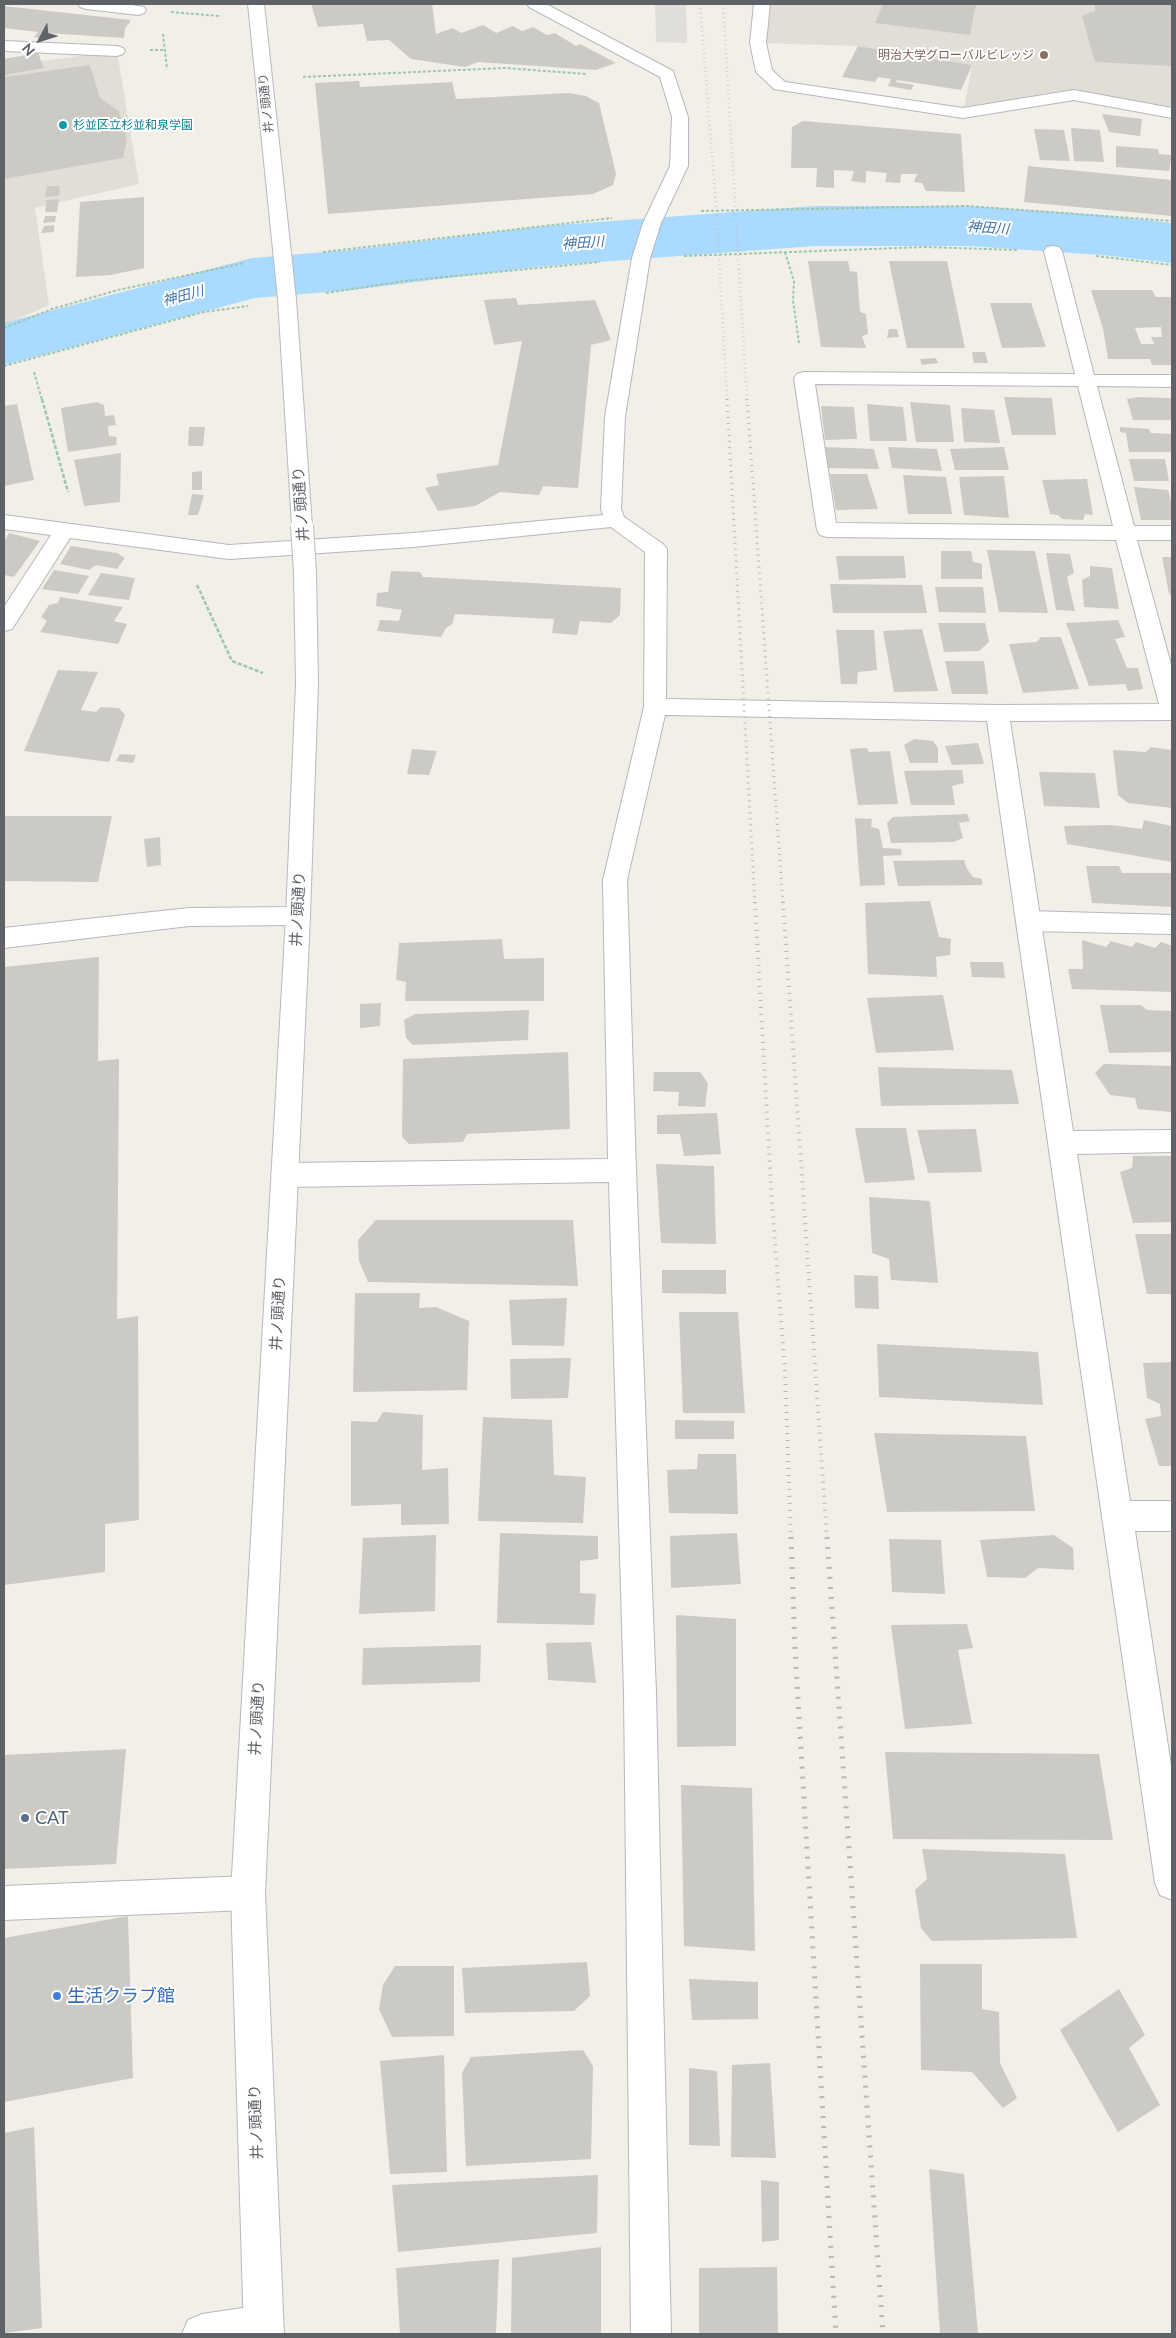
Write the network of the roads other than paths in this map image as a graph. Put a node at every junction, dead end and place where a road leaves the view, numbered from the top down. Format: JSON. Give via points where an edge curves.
{"nodes":[{"id":1,"x":86,"y":4,"type":"edge"},
{"id":2,"x":256,"y":4,"type":"edge"},
{"id":3,"x":535,"y":4,"type":"edge"},
{"id":4,"x":762,"y":4,"type":"edge"},
{"id":5,"x":138,"y":10,"type":"road end"},
{"id":6,"x":4,"y":46,"type":"edge"},
{"id":7,"x":117,"y":51,"type":"dead end"},
{"id":8,"x":1172,"y":113,"type":"edge"},
{"id":9,"x":1053,"y":251,"type":"road end"},
{"id":10,"x":1085,"y":381,"type":"junction"},
{"id":11,"x":1172,"y":381,"type":"edge"},
{"id":12,"x":616,"y":520,"type":"junction"},
{"id":13,"x":4,"y":522,"type":"edge"},
{"id":14,"x":55,"y":529,"type":"junction"},
{"id":15,"x":1125,"y":533,"type":"junction"},
{"id":16,"x":1172,"y":534,"type":"edge"},
{"id":17,"x":4,"y":624,"type":"edge"},
{"id":18,"x":655,"y":707,"type":"junction"},
{"id":19,"x":1172,"y":711,"type":"edge"},
{"id":20,"x":997,"y":713,"type":"junction"},
{"id":21,"x":298,"y":916,"type":"junction"},
{"id":22,"x":1028,"y":921,"type":"junction"},
{"id":23,"x":1172,"y":925,"type":"edge"},
{"id":24,"x":4,"y":938,"type":"edge"},
{"id":25,"x":1172,"y":1141,"type":"edge"},
{"id":26,"x":1061,"y":1143,"type":"junction"},
{"id":27,"x":622,"y":1170,"type":"junction"},
{"id":28,"x":285,"y":1175,"type":"junction"},
{"id":29,"x":1117,"y":1516,"type":"junction"},
{"id":30,"x":1172,"y":1516,"type":"edge"},
{"id":31,"x":1172,"y":1883,"type":"edge"},
{"id":32,"x":248,"y":1893,"type":"junction"},
{"id":33,"x":4,"y":1903,"type":"edge"},
{"id":34,"x":263,"y":2329,"type":"edge"},
{"id":35,"x":202,"y":2334,"type":"edge"},
{"id":36,"x":651,"y":2334,"type":"edge"}],
"edges":[{"from":1,"to":5,"type":"street"},
{"from":2,"to":21,"type":"street","name":"井ノ頭通り","bridge":true,"via":[[286,293],[305,573],[307,683]]},
{"from":3,"to":12,"type":"street","via":[[667,74],[680,117],[679,166],[642,252],[616,417],[611,509]]},
{"from":4,"to":8,"type":"street","via":[[758,43],[764,72],[780,86],[963,113],[1074,95]]},
{"from":6,"to":7,"type":"street"},
{"from":9,"to":10,"type":"street"},
{"from":10,"to":11,"type":"street"},
{"from":10,"to":15,"type":"street"},
{"from":10,"to":15,"type":"street","via":[[804,378],[827,530]]},
{"from":12,"to":14,"type":"street","via":[[413,540],[229,552]]},
{"from":12,"to":18,"type":"street","via":[[656,550]]},
{"from":13,"to":14,"type":"street"},
{"from":14,"to":17,"type":"street"},
{"from":15,"to":16,"type":"street"},
{"from":15,"to":19,"type":"street"},
{"from":18,"to":20,"type":"street"},
{"from":18,"to":27,"type":"street","via":[[615,880]]},
{"from":19,"to":20,"type":"street"},
{"from":20,"to":22,"type":"street"},
{"from":21,"to":24,"type":"street","via":[[189,917]]},
{"from":21,"to":28,"type":"street","name":"井ノ頭通り"},
{"from":22,"to":23,"type":"street"},
{"from":22,"to":26,"type":"street"},
{"from":25,"to":26,"type":"street"},
{"from":26,"to":29,"type":"street"},
{"from":27,"to":28,"type":"street"},
{"from":27,"to":36,"type":"street","via":[[640,1702]]},
{"from":28,"to":32,"type":"street","name":"井ノ頭通り"},
{"from":29,"to":30,"type":"street"},
{"from":29,"to":31,"type":"street"},
{"from":32,"to":33,"type":"street"},
{"from":32,"to":34,"type":"street","name":"井ノ頭通り"},
{"from":34,"to":35,"type":"street"}]}
